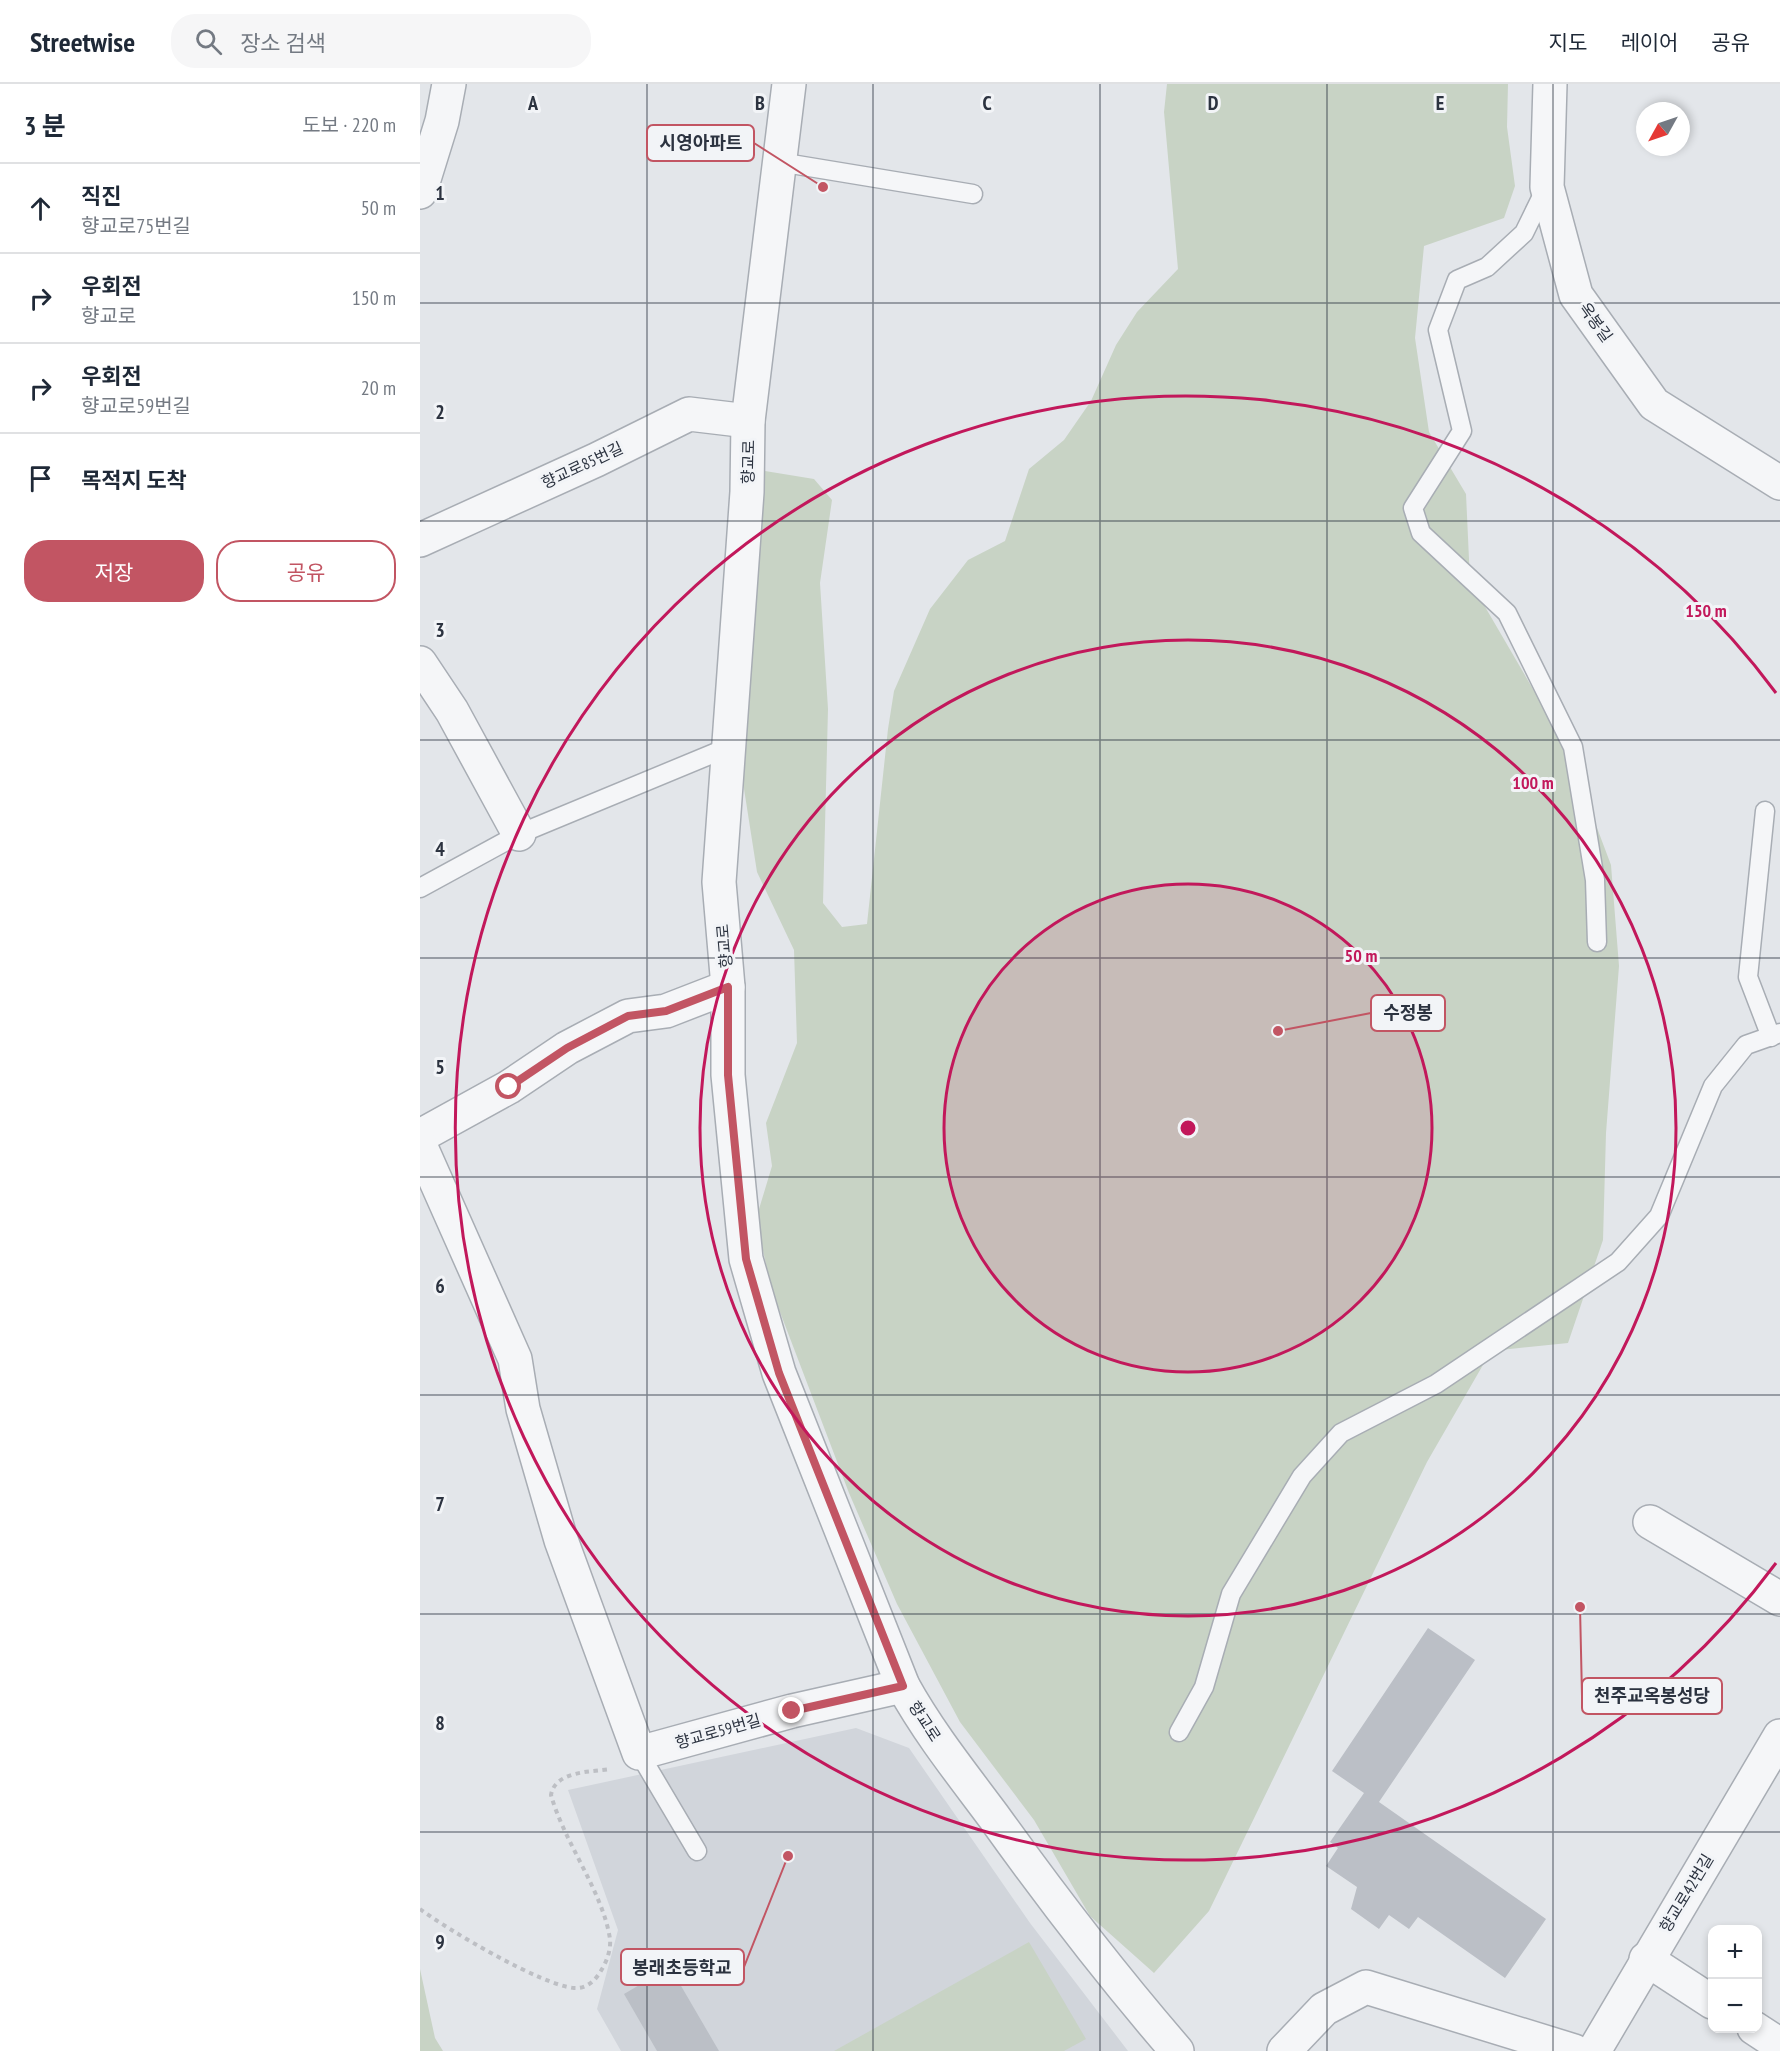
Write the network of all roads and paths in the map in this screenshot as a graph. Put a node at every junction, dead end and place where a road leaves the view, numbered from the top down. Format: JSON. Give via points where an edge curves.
{"nodes":[{"id":1,"x":449,"y":84,"type":"edge"},
{"id":2,"x":789,"y":84,"type":"edge"},
{"id":3,"x":1550,"y":84,"type":"edge"},
{"id":4,"x":779,"y":162,"type":"junction"},
{"id":5,"x":1547,"y":187,"type":"junction"},
{"id":6,"x":420,"y":192,"type":"edge"},
{"id":7,"x":973,"y":194,"type":"dead end"},
{"id":8,"x":748,"y":421,"type":"junction"},
{"id":9,"x":1780,"y":483,"type":"edge"},
{"id":10,"x":420,"y":540,"type":"edge"},
{"id":11,"x":420,"y":663,"type":"edge"},
{"id":12,"x":729,"y":747,"type":"junction"},
{"id":13,"x":1765,"y":811,"type":"dead end"},
{"id":14,"x":519,"y":834,"type":"junction"},
{"id":15,"x":420,"y":888,"type":"edge"},
{"id":16,"x":1597,"y":942,"type":"dead end"},
{"id":17,"x":728,"y":987,"type":"junction"},
{"id":18,"x":1775,"y":1035,"type":"edge"},
{"id":19,"x":420,"y":1136,"type":"edge"},
{"id":20,"x":420,"y":1145,"type":"edge"},
{"id":21,"x":1650,"y":1522,"type":"dead end"},
{"id":22,"x":1780,"y":1599,"type":"edge"},
{"id":23,"x":903,"y":1686,"type":"junction"},
{"id":24,"x":1179,"y":1732,"type":"dead end"},
{"id":25,"x":1780,"y":1736,"type":"edge"},
{"id":26,"x":641,"y":1756,"type":"junction"},
{"id":27,"x":697,"y":1851,"type":"dead end"},
{"id":28,"x":420,"y":1909,"type":"edge"},
{"id":29,"x":1646,"y":1959,"type":"junction"},
{"id":30,"x":1708,"y":1999,"type":"edge"},
{"id":31,"x":1762,"y":2033,"type":"edge"},
{"id":32,"x":1780,"y":2045,"type":"edge"},
{"id":33,"x":1177,"y":2051,"type":"edge"},
{"id":34,"x":1284,"y":2051,"type":"edge"},
{"id":35,"x":1574,"y":2051,"type":"edge"},
{"id":36,"x":1594,"y":2051,"type":"edge"}],
"edges":[{"from":1,"to":6,"type":"street"},
{"from":2,"to":4,"type":"street","name":"향교로"},
{"from":3,"to":5,"type":"street","name":"옥봉길"},
{"from":4,"to":7,"type":"lane"},
{"from":4,"to":8,"type":"street","name":"향교로"},
{"from":5,"to":9,"type":"street","name":"옥봉길","via":[[1576,295],[1654,404]]},
{"from":5,"to":16,"type":"lane","via":[[1524,233],[1487,267],[1457,280],[1438,330],[1462,431],[1413,508],[1421,533],[1507,613],[1573,747],[1595,880]]},
{"from":8,"to":10,"type":"street","name":"향교로85번길","via":[[689,414]]},
{"from":8,"to":12,"type":"street","name":"향교로","via":[[747,492]]},
{"from":11,"to":14,"type":"street","via":[[452,711]]},
{"from":12,"to":14,"type":"lane"},
{"from":12,"to":17,"type":"street","name":"향교로","via":[[719,882]]},
{"from":13,"to":18,"type":"lane","via":[[1748,977]]},
{"from":14,"to":15,"type":"lane"},
{"from":17,"to":19,"type":"street","via":[[666,1011],[628,1016]]},
{"from":17,"to":23,"type":"street","name":"향교로","via":[[728,1075],[746,1259],[779,1373]]},
{"from":18,"to":24,"type":"lane","via":[[1746,1045],[1713,1086],[1659,1216],[1618,1262],[1436,1384],[1341,1433],[1302,1476],[1231,1594],[1204,1686]]},
{"from":20,"to":26,"type":"street","via":[[515,1359],[523,1409],[561,1540]]},
{"from":21,"to":22,"type":"street"},
{"from":23,"to":26,"type":"street","name":"향교로59번길","via":[[792,1711]]},
{"from":23,"to":33,"type":"street","name":"향교로","via":[[920,1716],[1039,1879]]},
{"from":25,"to":29,"type":"street","name":"향교로42번길"},
{"from":26,"to":27,"type":"lane"},
{"from":26,"to":28,"type":"path","via":[[623,1766],[570,1775],[553,1786],[551,1795],[610,1939],[603,1968],[594,1981],[574,1988],[556,1983],[465,1938]]},
{"from":29,"to":30,"type":"street"},
{"from":29,"to":36,"type":"street","name":"향교로42번길"},
{"from":31,"to":32,"type":"street"},
{"from":34,"to":35,"type":"street","via":[[1324,2009],[1366,1987]]}]}
